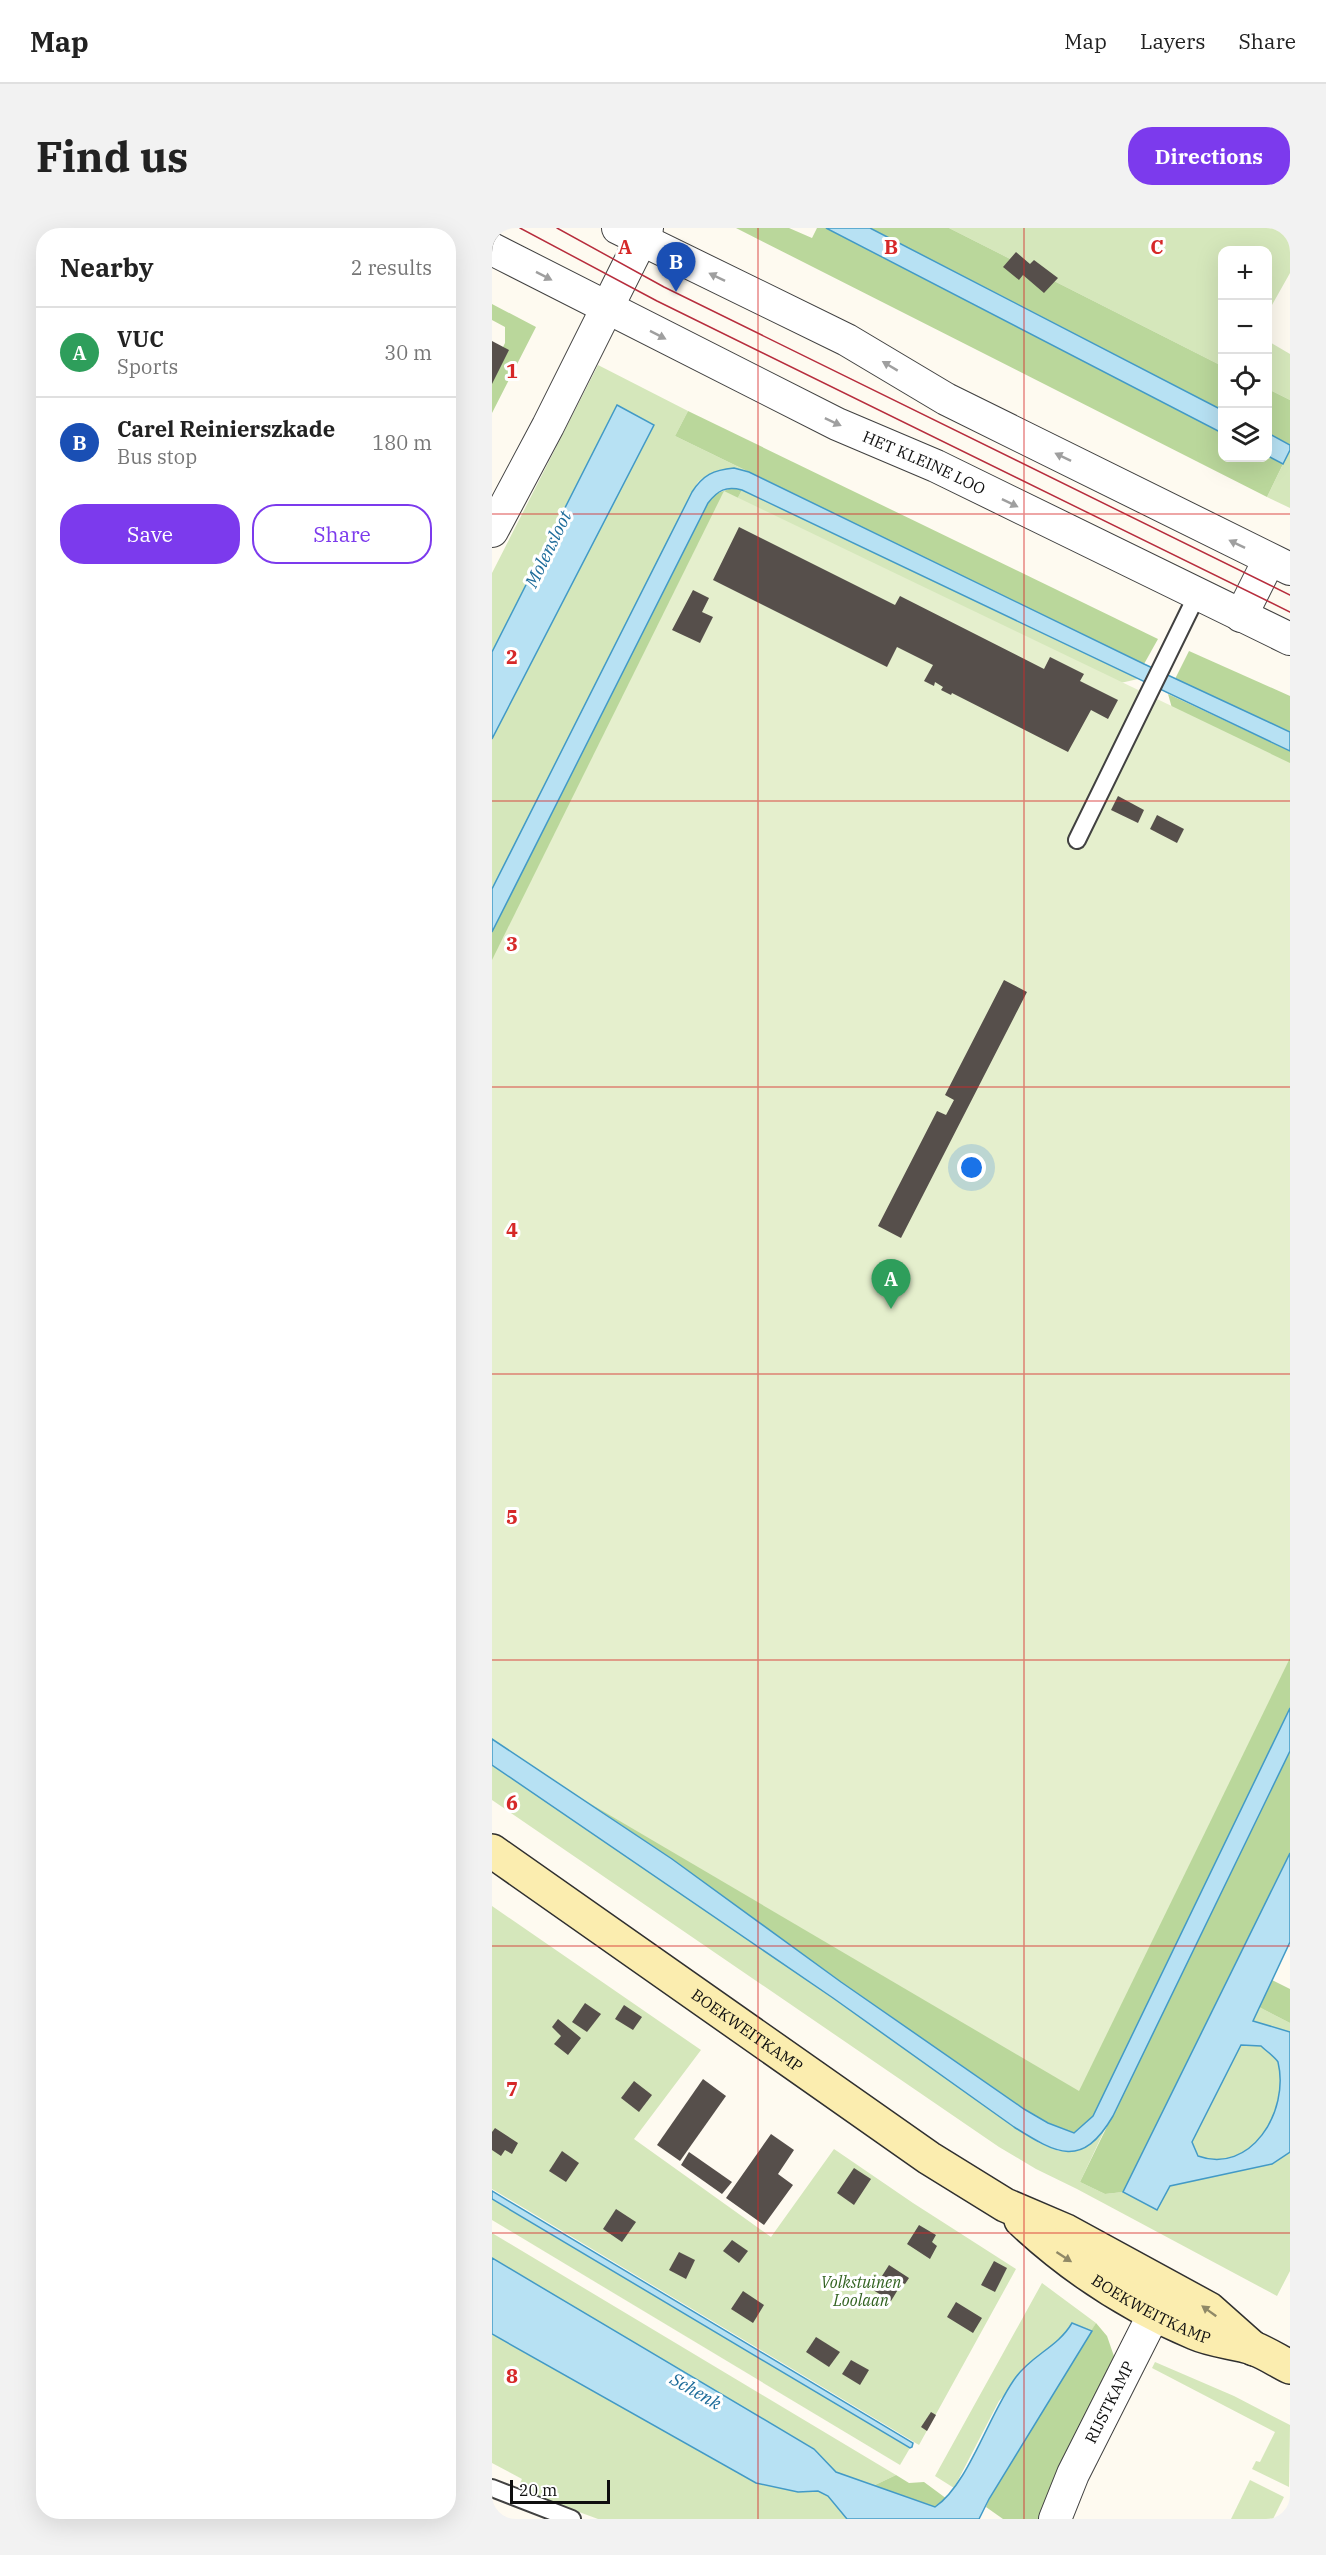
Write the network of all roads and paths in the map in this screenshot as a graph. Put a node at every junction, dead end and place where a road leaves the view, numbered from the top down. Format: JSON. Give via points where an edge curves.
{"nodes":[{"id":1,"x":636,"y":232,"type":"edge"},
{"id":2,"x":492,"y":249,"type":"edge"},
{"id":3,"x":606,"y":308,"type":"junction"},
{"id":4,"x":492,"y":531,"type":"edge"},
{"id":5,"x":1280,"y":564,"type":"edge"},
{"id":6,"x":1197,"y":595,"type":"junction"},
{"id":7,"x":1241,"y":616,"type":"junction"},
{"id":8,"x":1290,"y":639,"type":"edge"},
{"id":9,"x":1077,"y":840,"type":"dead end"},
{"id":10,"x":492,"y":1851,"type":"edge"},
{"id":11,"x":1161,"y":2300,"type":"junction"},
{"id":12,"x":1290,"y":2367,"type":"edge"},
{"id":13,"x":492,"y":2488,"type":"edge"},
{"id":14,"x":1058,"y":2513,"type":"edge"},
{"id":15,"x":572,"y":2519,"type":"edge"}],
"edges":[{"from":1,"to":3,"type":"street"},
{"from":5,"to":1,"type":"street","one_way":true,"via":[[946,399],[847,340]]},
{"from":2,"to":3,"type":"street","name":"HET KLEINE LOO","one_way":true},
{"from":3,"to":4,"type":"street"},
{"from":3,"to":6,"type":"street","name":"HET KLEINE LOO","one_way":true,"via":[[837,424],[936,466]]},
{"from":5,"to":7,"type":"street"},
{"from":6,"to":7,"type":"street","name":"HET KLEINE LOO"},
{"from":6,"to":9,"type":"lane"},
{"from":7,"to":8,"type":"street","name":"HET KLEINE LOO"},
{"from":10,"to":11,"type":"street","name":"BOEKWEITKAMP","via":[[929,2158],[1005,2205],[1066,2231]]},
{"from":11,"to":12,"type":"street","name":"BOEKWEITKAMP","via":[[1209,2309],[1254,2349]]},
{"from":11,"to":14,"type":"street","name":"RIJSTKAMP","via":[[1073,2474]]},
{"from":13,"to":15,"type":"lane"}]}
